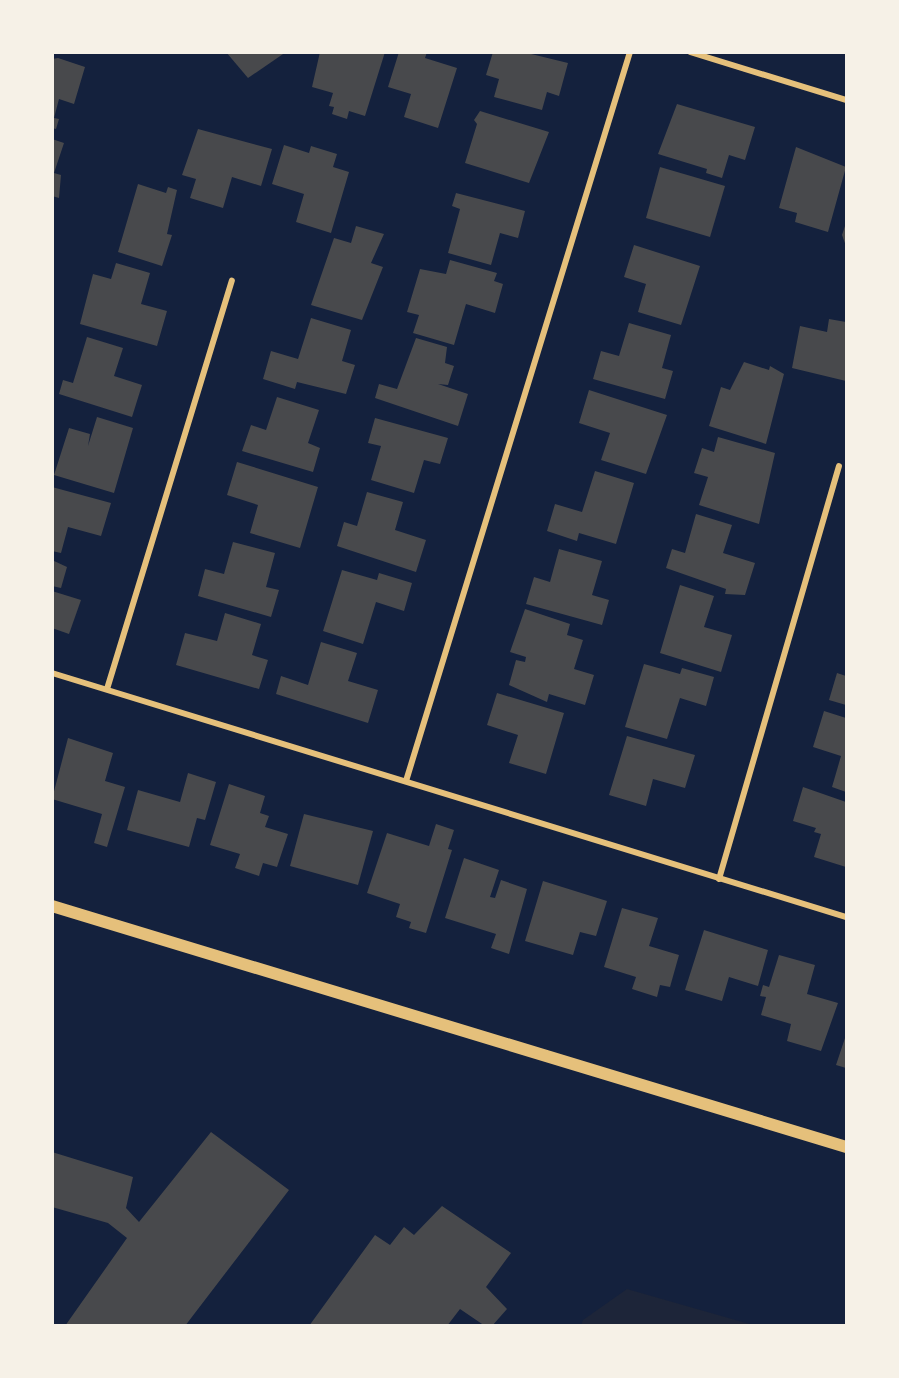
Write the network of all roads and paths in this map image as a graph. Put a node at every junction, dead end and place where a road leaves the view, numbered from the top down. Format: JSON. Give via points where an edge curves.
{"nodes":[{"id":1,"x":630,"y":52,"type":"edge"},
{"id":2,"x":690,"y":52,"type":"edge"},
{"id":3,"x":846,"y":100,"type":"edge"},
{"id":4,"x":232,"y":281,"type":"dead end"},
{"id":5,"x":839,"y":466,"type":"dead end"},
{"id":6,"x":52,"y":673,"type":"edge"},
{"id":7,"x":107,"y":689,"type":"junction"},
{"id":8,"x":406,"y":781,"type":"junction"},
{"id":9,"x":719,"y":879,"type":"junction"},
{"id":10,"x":52,"y":906,"type":"edge"},
{"id":11,"x":846,"y":917,"type":"edge"},
{"id":12,"x":846,"y":1147,"type":"edge"}],
"edges":[{"from":1,"to":8,"type":"street"},
{"from":2,"to":3,"type":"street"},
{"from":4,"to":7,"type":"street"},
{"from":5,"to":9,"type":"street"},
{"from":6,"to":7,"type":"street"},
{"from":7,"to":8,"type":"street"},
{"from":8,"to":9,"type":"street"},
{"from":9,"to":11,"type":"street"},
{"from":10,"to":12,"type":"main road"}]}
